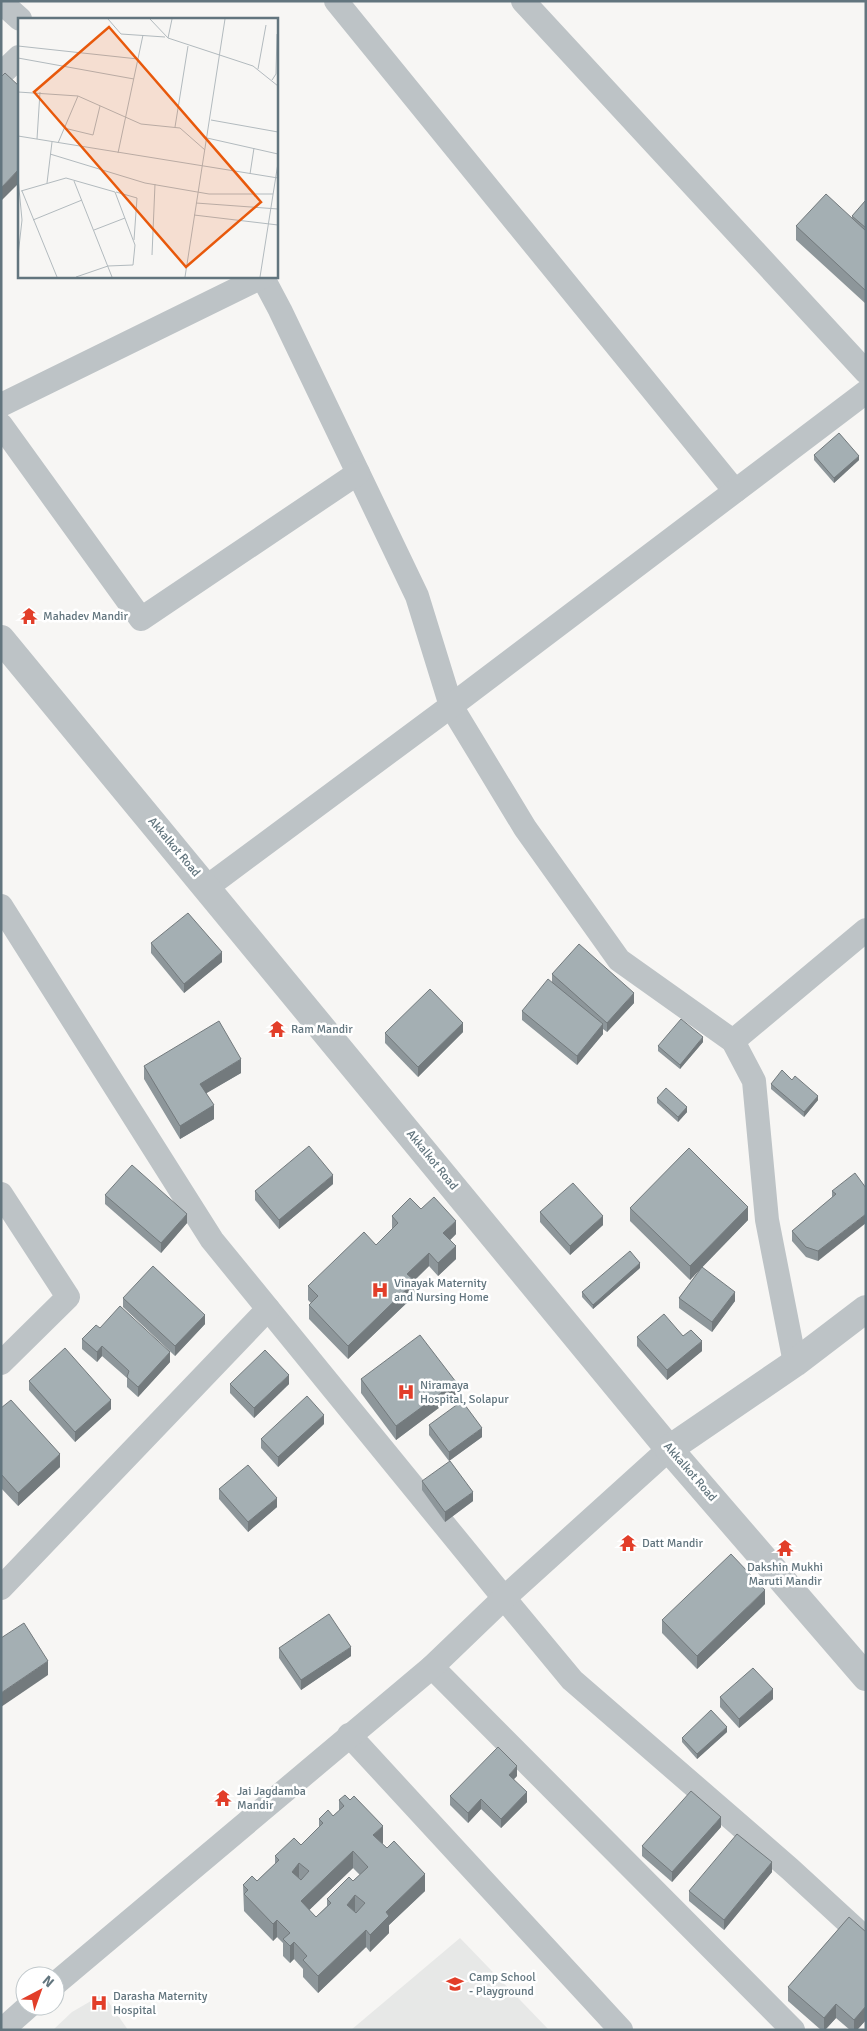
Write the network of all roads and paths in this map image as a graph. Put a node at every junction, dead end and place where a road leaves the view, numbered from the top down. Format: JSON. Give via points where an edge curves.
{"nodes":[{"id":1,"x":336,"y":1,"type":"edge"},
{"id":2,"x":523,"y":1,"type":"edge"},
{"id":3,"x":1,"y":2,"type":"edge"},
{"id":4,"x":19,"y":18,"type":"edge"},
{"id":5,"x":18,"y":58,"type":"edge"},
{"id":6,"x":1,"y":74,"type":"edge"},
{"id":7,"x":260,"y":278,"type":"edge"},
{"id":8,"x":262,"y":278,"type":"edge"},
{"id":9,"x":866,"y":372,"type":"edge"},
{"id":10,"x":866,"y":392,"type":"edge"},
{"id":11,"x":1,"y":406,"type":"edge"},
{"id":12,"x":1,"y":425,"type":"edge"},
{"id":13,"x":358,"y":473,"type":"junction"},
{"id":14,"x":735,"y":491,"type":"junction"},
{"id":15,"x":1,"y":639,"type":"edge"},
{"id":16,"x":451,"y":706,"type":"junction"},
{"id":17,"x":208,"y":887,"type":"junction"},
{"id":18,"x":1,"y":906,"type":"edge"},
{"id":19,"x":866,"y":930,"type":"edge"},
{"id":20,"x":732,"y":1041,"type":"junction"},
{"id":21,"x":1,"y":1194,"type":"edge"},
{"id":22,"x":268,"y":1308,"type":"junction"},
{"id":23,"x":866,"y":1309,"type":"edge"},
{"id":24,"x":1,"y":1363,"type":"edge"},
{"id":25,"x":795,"y":1363,"type":"junction"},
{"id":26,"x":670,"y":1449,"type":"junction"},
{"id":27,"x":1,"y":1588,"type":"edge"},
{"id":28,"x":504,"y":1598,"type":"junction"},
{"id":29,"x":432,"y":1667,"type":"junction"},
{"id":30,"x":866,"y":1677,"type":"edge"},
{"id":31,"x":349,"y":1735,"type":"junction"},
{"id":32,"x":866,"y":1939,"type":"edge"},
{"id":33,"x":65,"y":1975,"type":"edge"},
{"id":34,"x":18,"y":2016,"type":"edge"},
{"id":35,"x":2,"y":2030,"type":"edge"},
{"id":36,"x":621,"y":2030,"type":"edge"},
{"id":37,"x":793,"y":2030,"type":"edge"}],
"edges":[{"from":1,"to":14,"type":"street"},
{"from":2,"to":9,"type":"street"},
{"from":3,"to":4,"type":"street"},
{"from":5,"to":6,"type":"street"},
{"from":7,"to":11,"type":"street"},
{"from":8,"to":13,"type":"street"},
{"from":10,"to":14,"type":"street"},
{"from":12,"to":13,"type":"street","via":[[141,619]]},
{"from":13,"to":16,"type":"street","via":[[417,596]]},
{"from":14,"to":16,"type":"street"},
{"from":15,"to":17,"type":"street","name":"Akkalkot Road"},
{"from":16,"to":17,"type":"street"},
{"from":16,"to":20,"type":"street","via":[[525,828],[619,960]]},
{"from":17,"to":26,"type":"street","name":"Akkalkot Road"},
{"from":18,"to":22,"type":"street","via":[[212,1240]]},
{"from":19,"to":20,"type":"street"},
{"from":20,"to":25,"type":"street","via":[[754,1081],[768,1220]]},
{"from":21,"to":24,"type":"street","via":[[68,1297]]},
{"from":22,"to":27,"type":"street"},
{"from":22,"to":28,"type":"street"},
{"from":23,"to":25,"type":"street"},
{"from":25,"to":26,"type":"street"},
{"from":26,"to":28,"type":"street"},
{"from":26,"to":30,"type":"street","name":"Akkalkot Road"},
{"from":28,"to":29,"type":"street"},
{"from":28,"to":32,"type":"street","via":[[572,1680]]},
{"from":29,"to":31,"type":"street"},
{"from":29,"to":37,"type":"street"},
{"from":31,"to":33,"type":"street","via":[[286,1792]]},
{"from":31,"to":36,"type":"street"},
{"from":34,"to":35,"type":"street"}]}
